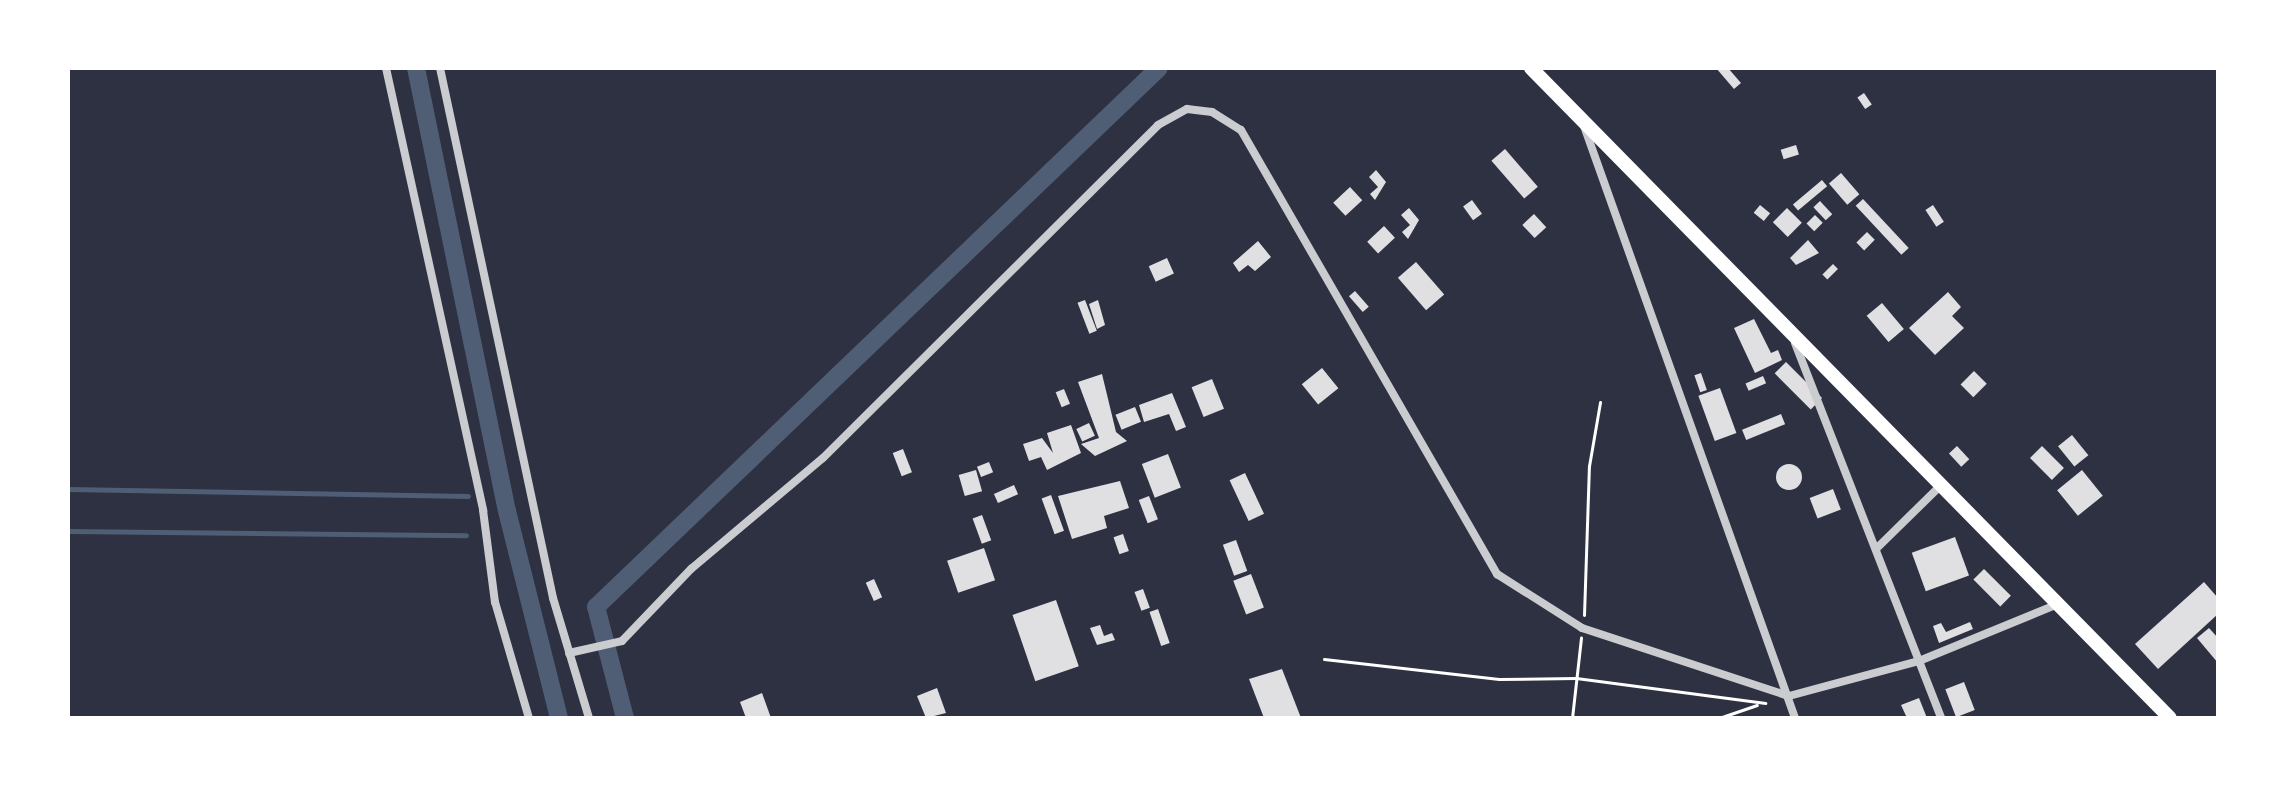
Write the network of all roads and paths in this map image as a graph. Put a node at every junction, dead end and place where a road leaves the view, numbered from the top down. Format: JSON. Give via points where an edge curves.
{"nodes":[{"id":1,"x":386,"y":68,"type":"edge"},
{"id":2,"x":440,"y":68,"type":"edge"},
{"id":3,"x":1531,"y":68,"type":"edge"},
{"id":4,"x":1582,"y":121,"type":"junction"},
{"id":5,"x":1789,"y":327,"type":"junction"},
{"id":6,"x":1600,"y":402,"type":"dead end"},
{"id":7,"x":1939,"y":487,"type":"junction"},
{"id":8,"x":1876,"y":549,"type":"junction"},
{"id":9,"x":2059,"y":604,"type":"junction"},
{"id":10,"x":1582,"y":628,"type":"junction"},
{"id":11,"x":569,"y":653,"type":"junction"},
{"id":12,"x":1324,"y":659,"type":"dead end"},
{"id":13,"x":1919,"y":661,"type":"junction"},
{"id":14,"x":1576,"y":678,"type":"junction"},
{"id":15,"x":1789,"y":696,"type":"junction"},
{"id":16,"x":1757,"y":705,"type":"dead end"},
{"id":17,"x":1792,"y":708,"type":"junction"},
{"id":18,"x":529,"y":718,"type":"edge"},
{"id":19,"x":589,"y":718,"type":"edge"},
{"id":20,"x":1572,"y":718,"type":"edge"},
{"id":21,"x":1719,"y":718,"type":"edge"},
{"id":22,"x":1795,"y":718,"type":"edge"},
{"id":23,"x":1941,"y":718,"type":"edge"},
{"id":24,"x":2170,"y":718,"type":"edge"}],
"edges":[{"from":1,"to":18,"type":"street","via":[[483,510],[495,602]]},
{"from":2,"to":11,"type":"street"},
{"from":3,"to":4,"type":"main road"},
{"from":4,"to":5,"type":"main road"},
{"from":4,"to":15,"type":"street"},
{"from":5,"to":7,"type":"main road"},
{"from":5,"to":8,"type":"street"},
{"from":6,"to":10,"type":"path","via":[[1589,466]]},
{"from":7,"to":8,"type":"street"},
{"from":7,"to":9,"type":"main road"},
{"from":8,"to":13,"type":"street"},
{"from":9,"to":13,"type":"street"},
{"from":9,"to":24,"type":"main road"},
{"from":10,"to":11,"type":"street","via":[[1497,574],[1241,130],[1212,112],[1187,109],[1158,125],[823,458],[702,558],[622,641]]},
{"from":10,"to":14,"type":"path"},
{"from":10,"to":15,"type":"street"},
{"from":11,"to":19,"type":"street"},
{"from":12,"to":14,"type":"path","via":[[1499,679]]},
{"from":13,"to":15,"type":"street"},
{"from":13,"to":23,"type":"street"},
{"from":14,"to":17,"type":"path"},
{"from":14,"to":20,"type":"path"},
{"from":15,"to":17,"type":"street"},
{"from":16,"to":21,"type":"path"},
{"from":17,"to":22,"type":"street"}]}
